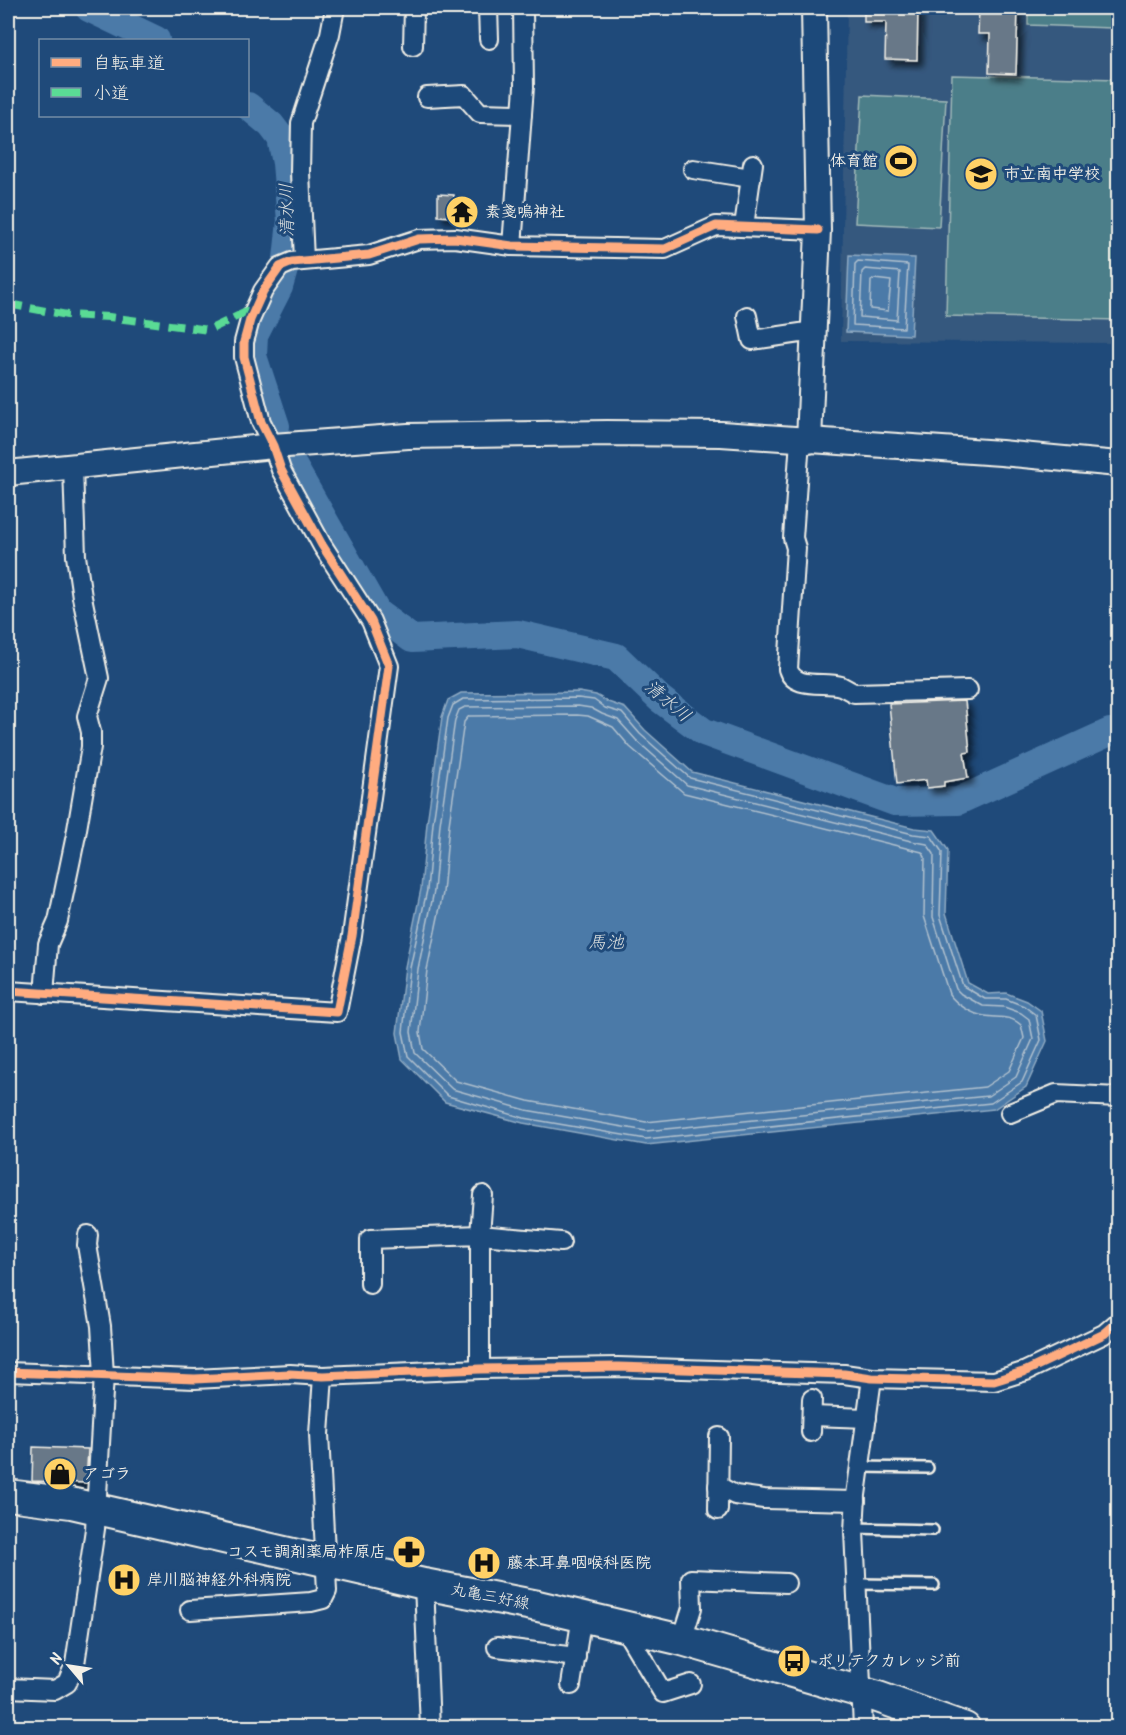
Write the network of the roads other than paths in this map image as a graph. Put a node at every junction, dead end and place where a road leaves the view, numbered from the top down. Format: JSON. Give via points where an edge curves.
{"nodes":[{"id":1,"x":334,"y":8,"type":"edge"},
{"id":2,"x":414,"y":8,"type":"edge"},
{"id":3,"x":488,"y":8,"type":"edge"},
{"id":4,"x":523,"y":8,"type":"edge"},
{"id":5,"x":814,"y":8,"type":"edge"},
{"id":6,"x":489,"y":39,"type":"dead end"},
{"id":7,"x":413,"y":46,"type":"dead end"},
{"id":8,"x":427,"y":97,"type":"dead end"},
{"id":9,"x":522,"y":114,"type":"junction"},
{"id":10,"x":693,"y":169,"type":"dead end"},
{"id":11,"x":744,"y":226,"type":"junction"},
{"id":12,"x":818,"y":230,"type":"junction"},
{"id":13,"x":512,"y":246,"type":"junction"},
{"id":14,"x":292,"y":263,"type":"junction"},
{"id":15,"x":747,"y":316,"type":"dead end"},
{"id":16,"x":814,"y":331,"type":"junction"},
{"id":17,"x":805,"y":440,"type":"junction"},
{"id":18,"x":273,"y":446,"type":"junction"},
{"id":19,"x":1119,"y":464,"type":"edge"},
{"id":20,"x":73,"y":467,"type":"junction"},
{"id":21,"x":8,"y":473,"type":"edge"},
{"id":22,"x":968,"y":690,"type":"dead end"},
{"id":23,"x":8,"y":992,"type":"edge"},
{"id":24,"x":44,"y":994,"type":"junction"},
{"id":25,"x":1119,"y":1097,"type":"edge"},
{"id":26,"x":1010,"y":1113,"type":"dead end"},
{"id":27,"x":483,"y":1196,"type":"dead end"},
{"id":28,"x":88,"y":1235,"type":"dead end"},
{"id":29,"x":480,"y":1235,"type":"junction"},
{"id":30,"x":561,"y":1242,"type":"dead end"},
{"id":31,"x":370,"y":1284,"type":"dead end"},
{"id":32,"x":1119,"y":1322,"type":"edge"},
{"id":33,"x":480,"y":1369,"type":"junction"},
{"id":34,"x":8,"y":1372,"type":"edge"},
{"id":35,"x":104,"y":1375,"type":"junction"},
{"id":36,"x":323,"y":1376,"type":"junction"},
{"id":37,"x":872,"y":1378,"type":"junction"},
{"id":38,"x":812,"y":1416,"type":"dead end"},
{"id":39,"x":867,"y":1418,"type":"junction"},
{"id":40,"x":719,"y":1437,"type":"dead end"},
{"id":41,"x":860,"y":1467,"type":"junction"},
{"id":42,"x":928,"y":1468,"type":"dead end"},
{"id":43,"x":718,"y":1486,"type":"junction"},
{"id":44,"x":8,"y":1495,"type":"edge"},
{"id":45,"x":856,"y":1501,"type":"junction"},
{"id":46,"x":95,"y":1509,"type":"junction"},
{"id":47,"x":718,"y":1510,"type":"dead end"},
{"id":48,"x":855,"y":1528,"type":"junction"},
{"id":49,"x":933,"y":1530,"type":"dead end"},
{"id":50,"x":325,"y":1561,"type":"junction"},
{"id":51,"x":786,"y":1583,"type":"dead end"},
{"id":52,"x":424,"y":1584,"type":"junction"},
{"id":53,"x":857,"y":1584,"type":"junction"},
{"id":54,"x":934,"y":1585,"type":"dead end"},
{"id":55,"x":190,"y":1610,"type":"dead end"},
{"id":56,"x":582,"y":1616,"type":"junction"},
{"id":57,"x":622,"y":1626,"type":"junction"},
{"id":58,"x":682,"y":1640,"type":"junction"},
{"id":59,"x":497,"y":1647,"type":"dead end"},
{"id":60,"x":576,"y":1657,"type":"junction"},
{"id":61,"x":691,"y":1684,"type":"dead end"},
{"id":62,"x":571,"y":1685,"type":"dead end"},
{"id":63,"x":8,"y":1688,"type":"edge"},
{"id":64,"x":862,"y":1692,"type":"junction"},
{"id":65,"x":430,"y":1728,"type":"edge"},
{"id":66,"x":864,"y":1728,"type":"edge"},
{"id":67,"x":965,"y":1728,"type":"edge"}],
"edges":[{"from":1,"to":14,"type":"street","via":[[330,34],[300,123]]},
{"from":2,"to":7,"type":"street"},
{"from":3,"to":6,"type":"street"},
{"from":4,"to":9,"type":"street"},
{"from":5,"to":12,"type":"street"},
{"from":8,"to":9,"type":"street","via":[[464,95],[480,113]]},
{"from":9,"to":13,"type":"street"},
{"from":10,"to":11,"type":"street","via":[[752,171]]},
{"from":11,"to":12,"type":"street"},
{"from":11,"to":13,"type":"street","via":[[716,226],[664,249]]},
{"from":12,"to":16,"type":"street"},
{"from":13,"to":14,"type":"street","via":[[454,238],[419,239],[369,255]]},
{"from":14,"to":18,"type":"street","via":[[263,291],[244,342],[244,357],[261,422]]},
{"from":15,"to":16,"type":"street","via":[[752,340]]},
{"from":16,"to":17,"type":"street"},
{"from":17,"to":18,"type":"street","via":[[721,434],[573,434],[408,436]]},
{"from":17,"to":19,"type":"street"},
{"from":17,"to":22,"type":"street","via":[[793,538],[796,548],[790,676],[798,681],[840,686],[854,693]]},
{"from":18,"to":20,"type":"street"},
{"from":18,"to":24,"type":"street","via":[[281,470],[322,545],[371,621],[389,666],[352,936],[337,1012]]},
{"from":20,"to":21,"type":"street"},
{"from":20,"to":24,"type":"street","via":[[76,556],[99,678],[87,716],[91,747],[58,921],[48,944]]},
{"from":23,"to":24,"type":"street"},
{"from":25,"to":26,"type":"street","via":[[1056,1094]]},
{"from":27,"to":29,"type":"street"},
{"from":28,"to":35,"type":"street"},
{"from":29,"to":30,"type":"street"},
{"from":29,"to":31,"type":"street","via":[[370,1239]]},
{"from":29,"to":33,"type":"street"},
{"from":32,"to":37,"type":"street","via":[[1104,1334],[1026,1371],[994,1381]]},
{"from":33,"to":36,"type":"street"},
{"from":33,"to":37,"type":"street","via":[[618,1366]]},
{"from":34,"to":35,"type":"street"},
{"from":35,"to":36,"type":"street","via":[[195,1379]]},
{"from":35,"to":46,"type":"street"},
{"from":36,"to":50,"type":"street","via":[[319,1434]]},
{"from":37,"to":39,"type":"street"},
{"from":38,"to":39,"type":"street"},
{"from":39,"to":41,"type":"street"},
{"from":40,"to":43,"type":"street"},
{"from":41,"to":42,"type":"lane"},
{"from":41,"to":45,"type":"street"},
{"from":43,"to":45,"type":"street","via":[[735,1495],[764,1499]]},
{"from":43,"to":47,"type":"street"},
{"from":44,"to":46,"type":"main road","name":"丸亀三好線"},
{"from":45,"to":48,"type":"street"},
{"from":46,"to":50,"type":"main road","name":"丸亀三好線"},
{"from":46,"to":63,"type":"street","via":[[75,1664],[66,1683],[55,1690]]},
{"from":48,"to":49,"type":"lane"},
{"from":48,"to":53,"type":"street"},
{"from":50,"to":52,"type":"main road","name":"丸亀三好線"},
{"from":50,"to":55,"type":"street","via":[[327,1591],[323,1599]]},
{"from":51,"to":58,"type":"street","via":[[718,1572],[691,1579],[692,1608]]},
{"from":52,"to":56,"type":"main road","name":"丸亀三好線"},
{"from":52,"to":65,"type":"street"},
{"from":53,"to":54,"type":"lane"},
{"from":53,"to":64,"type":"street"},
{"from":56,"to":57,"type":"main road","name":"丸亀三好線"},
{"from":56,"to":60,"type":"street"},
{"from":57,"to":58,"type":"main road","name":"丸亀三好線"},
{"from":57,"to":61,"type":"street","via":[[663,1693]]},
{"from":58,"to":64,"type":"main road","name":"丸亀三好線"},
{"from":59,"to":60,"type":"street"},
{"from":60,"to":62,"type":"street"},
{"from":64,"to":66,"type":"street"},
{"from":64,"to":67,"type":"main road","name":"丸亀三好線"}]}
